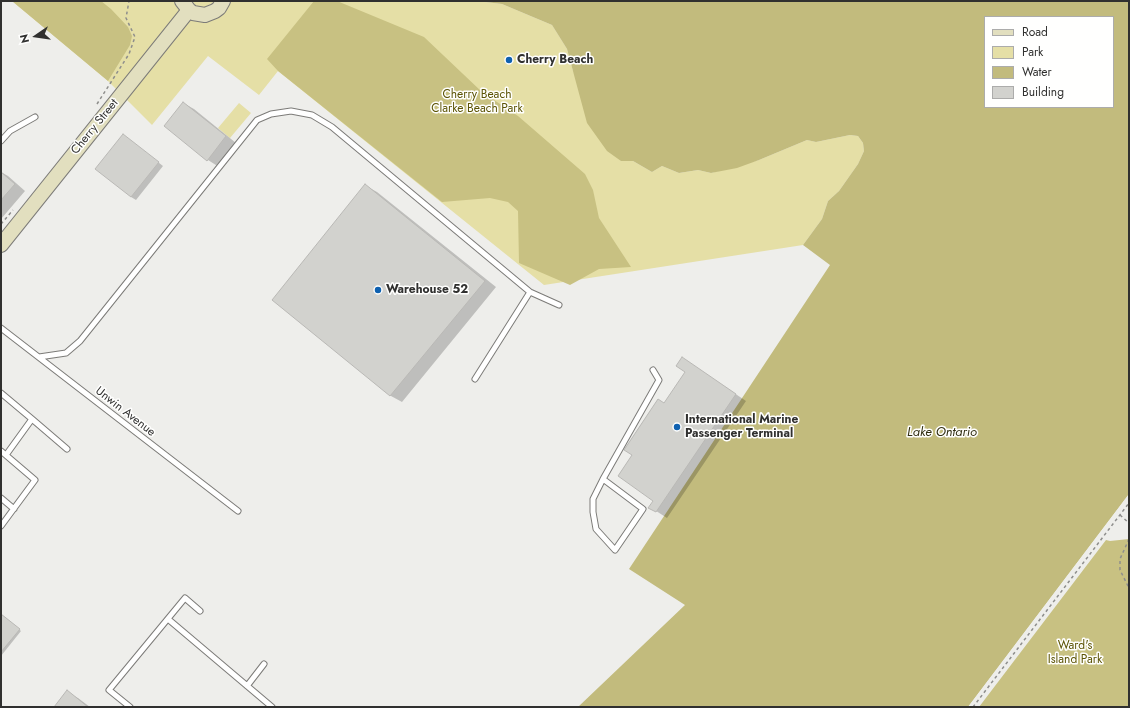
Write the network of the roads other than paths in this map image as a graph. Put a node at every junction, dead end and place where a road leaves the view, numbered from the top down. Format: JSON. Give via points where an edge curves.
{"nodes":[{"id":1,"x":223,"y":1,"type":"edge"},
{"id":2,"x":185,"y":5,"type":"edge"},
{"id":3,"x":35,"y":117,"type":"dead end"},
{"id":4,"x":1,"y":141,"type":"edge"},
{"id":5,"x":1,"y":245,"type":"edge"},
{"id":6,"x":530,"y":292,"type":"junction"},
{"id":7,"x":559,"y":305,"type":"dead end"},
{"id":8,"x":1,"y":328,"type":"edge"},
{"id":9,"x":39,"y":357,"type":"junction"},
{"id":10,"x":653,"y":370,"type":"dead end"},
{"id":11,"x":475,"y":379,"type":"dead end"},
{"id":12,"x":1,"y":394,"type":"edge"},
{"id":13,"x":32,"y":419,"type":"junction"},
{"id":14,"x":67,"y":449,"type":"dead end"},
{"id":15,"x":1,"y":451,"type":"edge"},
{"id":16,"x":6,"y":455,"type":"junction"},
{"id":17,"x":603,"y":480,"type":"junction"},
{"id":18,"x":1,"y":498,"type":"edge"},
{"id":19,"x":14,"y":509,"type":"junction"},
{"id":20,"x":238,"y":511,"type":"dead end"},
{"id":21,"x":1,"y":526,"type":"edge"},
{"id":22,"x":200,"y":611,"type":"dead end"},
{"id":23,"x":168,"y":619,"type":"junction"},
{"id":24,"x":264,"y":664,"type":"dead end"},
{"id":25,"x":247,"y":686,"type":"junction"},
{"id":26,"x":130,"y":707,"type":"edge"},
{"id":27,"x":272,"y":707,"type":"edge"}],
"edges":[{"from":1,"to":2,"type":"street","via":[[219,8],[210,14],[199,15]]},
{"from":2,"to":5,"type":"street","name":"Cherry Street"},
{"from":3,"to":4,"type":"lane","via":[[10,131]]},
{"from":6,"to":7,"type":"lane"},
{"from":6,"to":9,"type":"lane","via":[[332,126],[312,115],[291,111],[271,114],[257,120],[80,341],[66,353]]},
{"from":6,"to":11,"type":"lane"},
{"from":8,"to":9,"type":"lane","name":"Unwin Avenue"},
{"from":9,"to":20,"type":"lane","name":"Unwin Avenue"},
{"from":10,"to":17,"type":"lane","via":[[659,380]]},
{"from":12,"to":13,"type":"lane"},
{"from":13,"to":14,"type":"lane"},
{"from":13,"to":16,"type":"lane"},
{"from":15,"to":16,"type":"lane"},
{"from":16,"to":19,"type":"lane","via":[[35,480]]},
{"from":17,"to":17,"type":"lane","via":[[593,499],[596,530],[615,550],[643,509]]},
{"from":18,"to":19,"type":"lane"},
{"from":19,"to":21,"type":"lane"},
{"from":22,"to":23,"type":"lane","via":[[185,598]]},
{"from":23,"to":25,"type":"lane"},
{"from":23,"to":26,"type":"lane","via":[[109,690]]},
{"from":24,"to":25,"type":"lane"},
{"from":25,"to":27,"type":"lane"}]}
